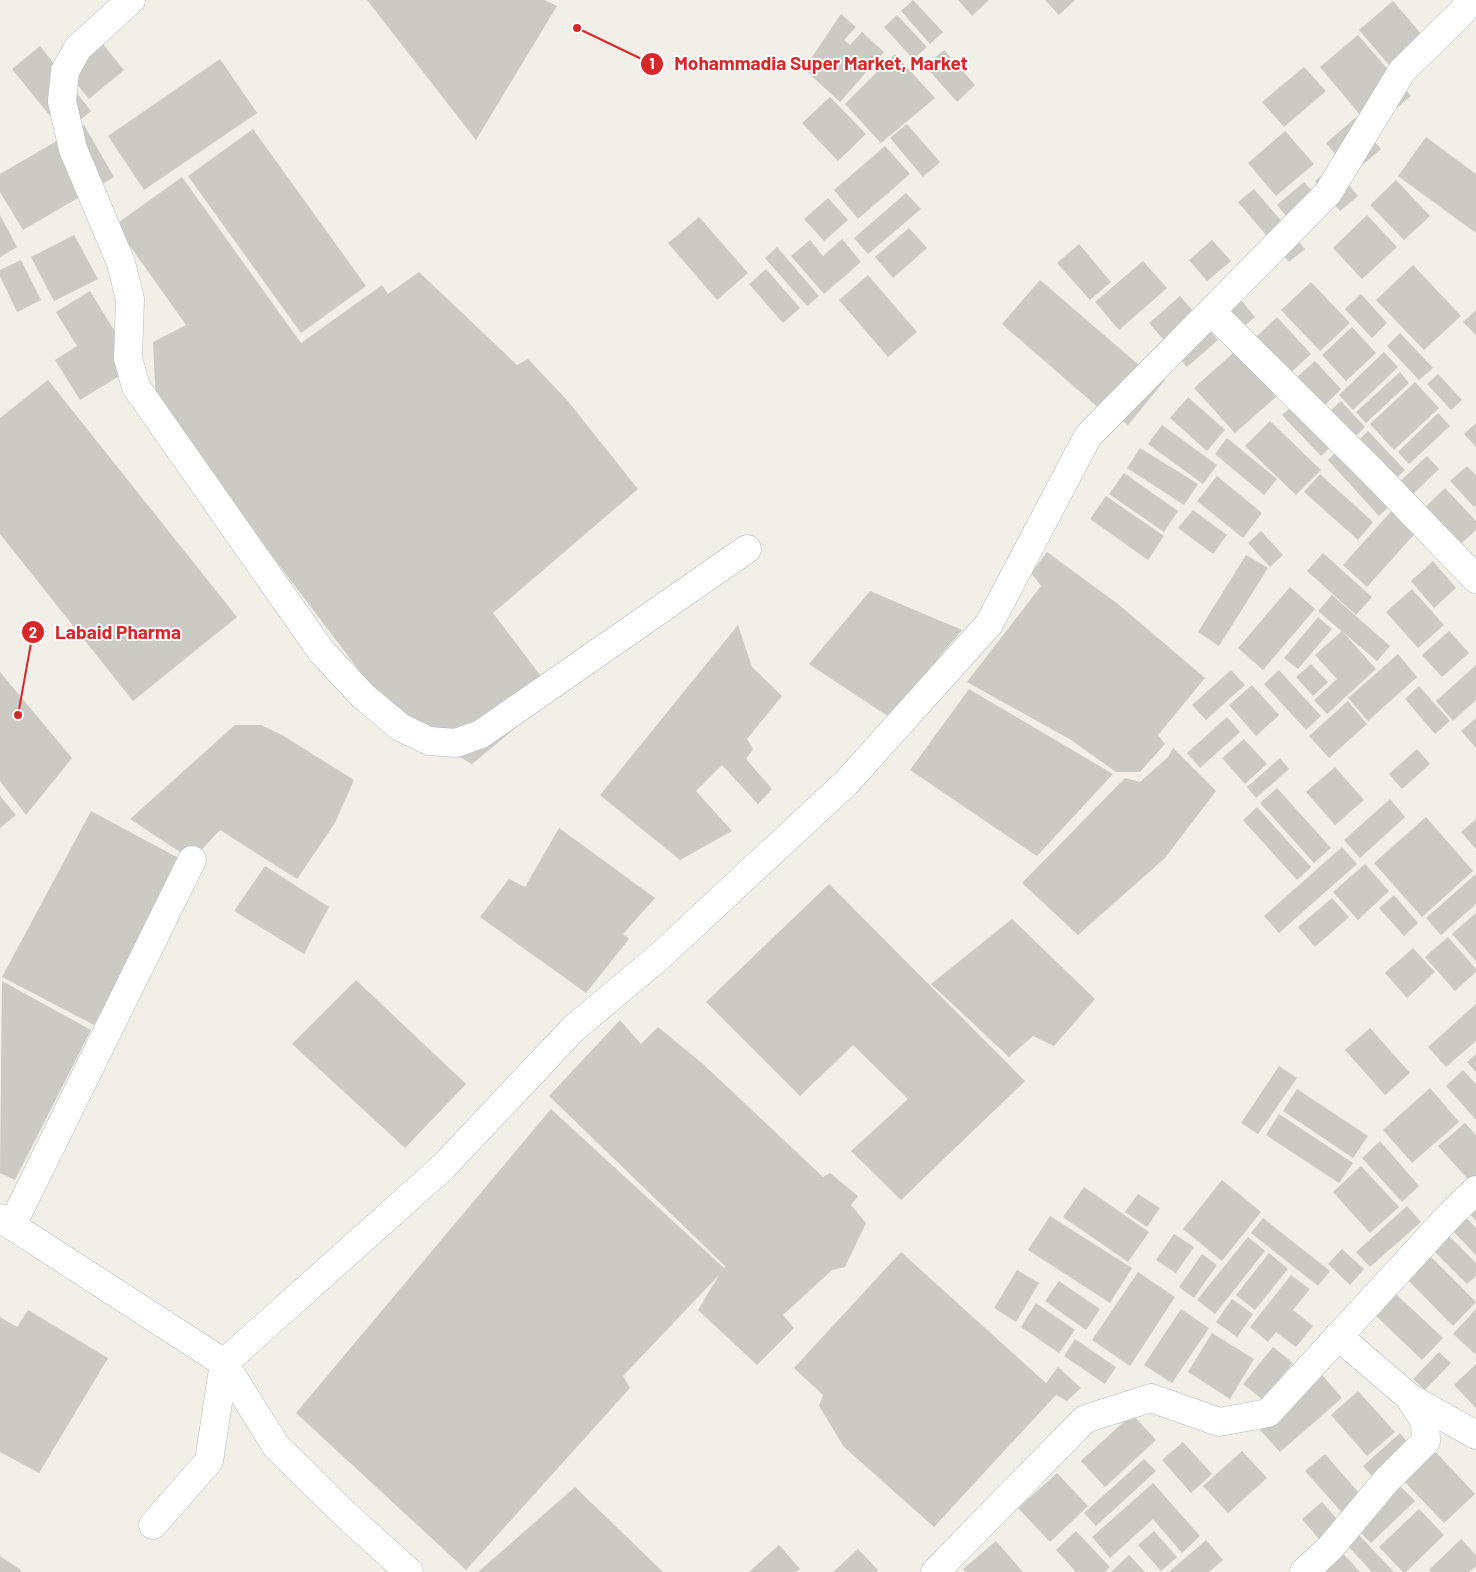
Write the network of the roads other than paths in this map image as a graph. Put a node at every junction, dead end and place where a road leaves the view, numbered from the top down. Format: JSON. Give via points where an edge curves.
{"nodes":[{"id":1,"x":130,"y":0,"type":"edge"},
{"id":2,"x":1471,"y":0,"type":"edge"},
{"id":3,"x":1212,"y":312,"type":"junction"},
{"id":4,"x":747,"y":549,"type":"dead end"},
{"id":5,"x":1476,"y":579,"type":"edge"},
{"id":6,"x":192,"y":860,"type":"dead end"},
{"id":7,"x":1476,"y":1190,"type":"edge"},
{"id":8,"x":6,"y":1221,"type":"edge"},
{"id":9,"x":1338,"y":1336,"type":"junction"},
{"id":10,"x":224,"y":1363,"type":"junction"},
{"id":11,"x":1409,"y":1397,"type":"junction"},
{"id":12,"x":1476,"y":1435,"type":"edge"},
{"id":13,"x":153,"y":1525,"type":"dead end"},
{"id":14,"x":409,"y":1572,"type":"edge"},
{"id":15,"x":935,"y":1572,"type":"edge"},
{"id":16,"x":1304,"y":1572,"type":"edge"}],
"edges":[{"from":1,"to":4,"type":"street","via":[[78,48],[65,71],[62,101],[73,149],[121,263],[130,299],[128,358],[136,387],[315,643],[363,696],[400,727],[429,741],[456,743],[481,734]]},
{"from":2,"to":3,"type":"street","via":[[1402,71],[1328,193]]},
{"from":3,"to":5,"type":"street"},
{"from":3,"to":10,"type":"street","via":[[1088,436],[989,624],[846,782],[660,956],[574,1028],[443,1167]]},
{"from":6,"to":8,"type":"street"},
{"from":7,"to":9,"type":"street"},
{"from":8,"to":10,"type":"street"},
{"from":9,"to":11,"type":"street"},
{"from":9,"to":15,"type":"street","via":[[1268,1413],[1219,1422],[1151,1398],[1085,1419]]},
{"from":10,"to":13,"type":"street","via":[[209,1462]]},
{"from":10,"to":14,"type":"street","via":[[276,1446]]},
{"from":11,"to":12,"type":"street"},
{"from":11,"to":16,"type":"street","via":[[1425,1422],[1426,1441],[1386,1481],[1330,1548]]}]}
